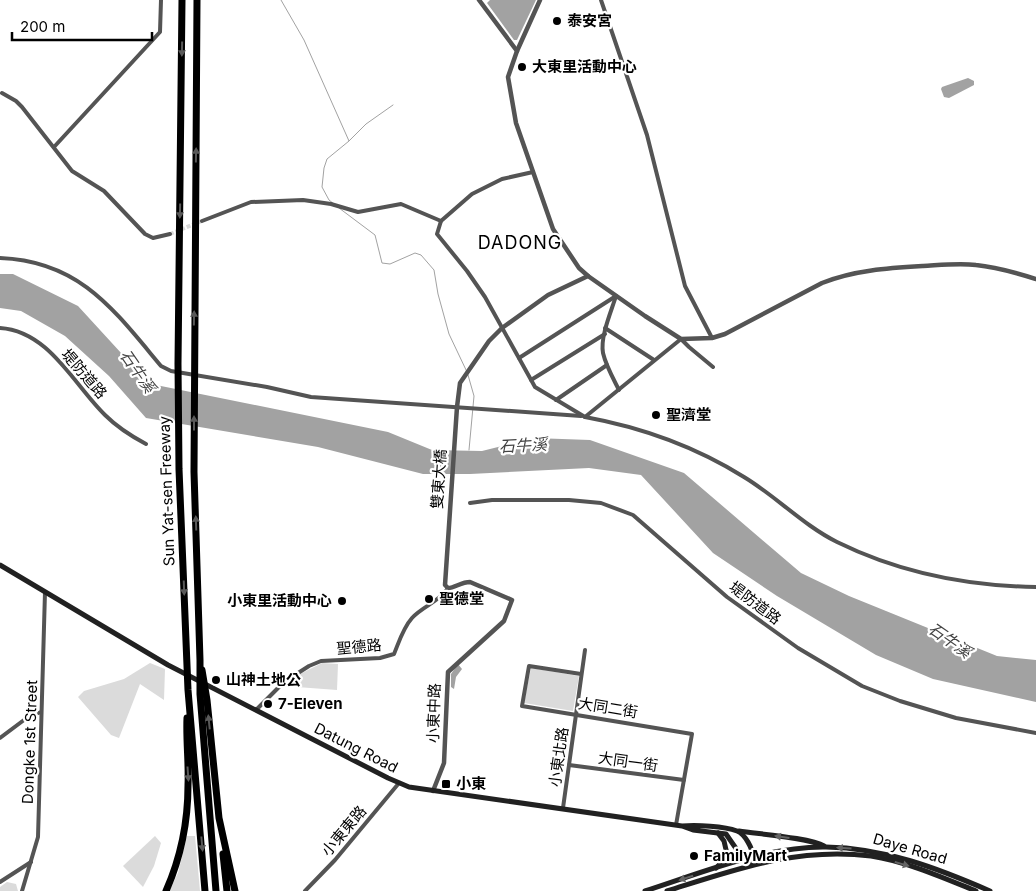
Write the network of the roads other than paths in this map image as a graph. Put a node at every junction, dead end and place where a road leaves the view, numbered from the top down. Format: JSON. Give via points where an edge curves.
{"nodes":[{"id":1,"x":161,"y":0,"type":"edge"},
{"id":2,"x":182,"y":0,"type":"edge"},
{"id":3,"x":198,"y":0,"type":"edge"},
{"id":4,"x":479,"y":0,"type":"edge"},
{"id":5,"x":540,"y":0,"type":"edge"},
{"id":6,"x":601,"y":0,"type":"edge"},
{"id":7,"x":517,"y":51,"type":"junction"},
{"id":8,"x":2,"y":93,"type":"dead end"},
{"id":9,"x":54,"y":147,"type":"junction"},
{"id":10,"x":533,"y":172,"type":"junction"},
{"id":11,"x":202,"y":221,"type":"tunnel mouth"},
{"id":12,"x":441,"y":221,"type":"junction"},
{"id":13,"x":170,"y":234,"type":"tunnel mouth"},
{"id":14,"x":0,"y":258,"type":"edge"},
{"id":15,"x":588,"y":276,"type":"junction"},
{"id":16,"x":1036,"y":279,"type":"edge"},
{"id":17,"x":616,"y":296,"type":"junction"},
{"id":18,"x":0,"y":328,"type":"edge"},
{"id":19,"x":502,"y":328,"type":"junction"},
{"id":20,"x":606,"y":328,"type":"junction"},
{"id":21,"x":605,"y":334,"type":"junction"},
{"id":22,"x":712,"y":338,"type":"junction"},
{"id":23,"x":681,"y":339,"type":"junction"},
{"id":24,"x":519,"y":358,"type":"junction"},
{"id":25,"x":654,"y":360,"type":"junction"},
{"id":26,"x":607,"y":365,"type":"junction"},
{"id":27,"x":713,"y":367,"type":"dead end"},
{"id":28,"x":531,"y":380,"type":"junction"},
{"id":29,"x":619,"y":390,"type":"junction"},
{"id":30,"x":556,"y":400,"type":"junction"},
{"id":31,"x":456,"y":407,"type":"junction"},
{"id":32,"x":583,"y":417,"type":"junction"},
{"id":33,"x":146,"y":444,"type":"dead end"},
{"id":34,"x":470,"y":503,"type":"dead end"},
{"id":35,"x":0,"y":565,"type":"edge"},
{"id":36,"x":1036,"y":587,"type":"edge"},
{"id":37,"x":448,"y":588,"type":"junction"},
{"id":38,"x":45,"y":592,"type":"junction"},
{"id":39,"x":585,"y":650,"type":"dead end"},
{"id":40,"x":200,"y":660,"type":"junction"},
{"id":41,"x":581,"y":674,"type":"junction"},
{"id":42,"x":188,"y":690,"type":"junction"},
{"id":43,"x":256,"y":710,"type":"junction"},
{"id":44,"x":41,"y":712,"type":"junction"},
{"id":45,"x":576,"y":715,"type":"junction"},
{"id":46,"x":1036,"y":733,"type":"edge"},
{"id":47,"x":0,"y":738,"type":"edge"},
{"id":48,"x":569,"y":765,"type":"junction"},
{"id":49,"x":684,"y":780,"type":"junction"},
{"id":50,"x":398,"y":783,"type":"junction"},
{"id":51,"x":433,"y":791,"type":"junction"},
{"id":52,"x":563,"y":808,"type":"junction"},
{"id":53,"x":219,"y":818,"type":"junction"},
{"id":54,"x":679,"y":825,"type":"junction"},
{"id":55,"x":738,"y":831,"type":"junction"},
{"id":56,"x":718,"y":833,"type":"junction"},
{"id":57,"x":824,"y":847,"type":"junction"},
{"id":58,"x":753,"y":858,"type":"junction"},
{"id":59,"x":744,"y":860,"type":"junction"},
{"id":60,"x":31,"y":862,"type":"junction"},
{"id":61,"x":750,"y":865,"type":"junction"},
{"id":62,"x":715,"y":869,"type":"junction"},
{"id":63,"x":0,"y":882,"type":"edge"},
{"id":64,"x":22,"y":891,"type":"edge"},
{"id":65,"x":166,"y":891,"type":"edge"},
{"id":66,"x":206,"y":891,"type":"edge"},
{"id":67,"x":216,"y":891,"type":"edge"},
{"id":68,"x":227,"y":891,"type":"edge"},
{"id":69,"x":235,"y":891,"type":"edge"},
{"id":70,"x":305,"y":891,"type":"edge"},
{"id":71,"x":645,"y":891,"type":"edge"},
{"id":72,"x":667,"y":891,"type":"edge"},
{"id":73,"x":976,"y":891,"type":"edge"},
{"id":74,"x":990,"y":891,"type":"edge"}],
"edges":[{"from":1,"to":9,"type":"street","via":[[160,32]]},
{"from":2,"to":42,"type":"highway","name":"Sun Yat-sen Freeway","one_way":true,"via":[[178,364]]},
{"from":40,"to":3,"type":"highway","name":"Sun Yat-sen Freeway","one_way":true,"via":[[194,472]]},
{"from":4,"to":7,"type":"street"},
{"from":5,"to":7,"type":"street"},
{"from":6,"to":22,"type":"street","via":[[647,135],[685,286]]},
{"from":7,"to":10,"type":"street","via":[[508,77],[516,123]]},
{"from":8,"to":9,"type":"street","via":[[22,106]]},
{"from":9,"to":13,"type":"street","via":[[72,171],[104,191],[149,237]]},
{"from":10,"to":12,"type":"street","via":[[502,179],[472,194]]},
{"from":10,"to":15,"type":"street","via":[[557,236]]},
{"from":11,"to":12,"type":"street","via":[[251,202],[287,200],[319,201],[358,212],[401,204]]},
{"from":12,"to":19,"type":"street","via":[[438,234],[485,297]]},
{"from":14,"to":31,"type":"street","via":[[41,263],[75,278],[112,308],[162,366],[171,372],[311,396]]},
{"from":15,"to":17,"type":"street"},
{"from":15,"to":19,"type":"street","name":"雙東大橋","via":[[548,295]]},
{"from":16,"to":22,"type":"street","via":[[991,267],[964,264],[853,273],[812,287]]},
{"from":17,"to":20,"type":"street"},
{"from":17,"to":23,"type":"street"},
{"from":17,"to":24,"type":"street"},
{"from":18,"to":33,"type":"street","name":"堤防道路","via":[[23,333],[41,343],[105,416],[128,435]]},
{"from":19,"to":24,"type":"street"},
{"from":19,"to":31,"type":"street","name":"雙東大橋","via":[[460,383]]},
{"from":20,"to":21,"type":"street"},
{"from":20,"to":25,"type":"street"},
{"from":21,"to":26,"type":"street","via":[[603,351]]},
{"from":21,"to":28,"type":"street"},
{"from":22,"to":23,"type":"street"},
{"from":23,"to":25,"type":"street"},
{"from":23,"to":27,"type":"street"},
{"from":24,"to":28,"type":"street"},
{"from":25,"to":29,"type":"street"},
{"from":26,"to":29,"type":"street"},
{"from":26,"to":30,"type":"street"},
{"from":28,"to":30,"type":"street","via":[[539,391]]},
{"from":29,"to":32,"type":"street"},
{"from":30,"to":32,"type":"street"},
{"from":31,"to":32,"type":"street"},
{"from":31,"to":37,"type":"street","name":"雙東大橋","via":[[444,581]]},
{"from":32,"to":36,"type":"street","via":[[618,423],[700,453],[745,477],[810,527],[869,555],[921,572],[963,581]]},
{"from":34,"to":46,"type":"street","name":"堤防道路","via":[[568,500],[601,503],[633,515],[727,597],[798,648],[862,686],[956,718]]},
{"from":35,"to":38,"type":"main road","name":"Datung Road"},
{"from":37,"to":43,"type":"street","name":"聖德路","via":[[440,599],[412,618],[394,654],[380,658],[321,661],[284,682]]},
{"from":37,"to":51,"type":"street","name":"小東中路","via":[[470,582],[512,600],[504,621],[448,672],[444,763]]},
{"from":38,"to":43,"type":"main road","name":"Datung Road","via":[[168,665]]},
{"from":38,"to":44,"type":"street","name":"Dongke 1st Street"},
{"from":39,"to":41,"type":"street","name":"小東北路"},
{"from":53,"to":40,"type":"highway","one_way":true,"via":[[205,678]]},
{"from":40,"to":67,"type":"highway","name":"Sun Yat-sen Freeway"},
{"from":41,"to":45,"type":"street","name":"小東北路"},
{"from":41,"to":45,"type":"street","name":"大同二街","via":[[529,666],[522,706]]},
{"from":42,"to":65,"type":"highway","one_way":true,"via":[[187,815],[184,837]]},
{"from":42,"to":66,"type":"highway","name":"Sun Yat-sen Freeway","one_way":true},
{"from":43,"to":50,"type":"main road","name":"Datung Road"},
{"from":44,"to":47,"type":"street","via":[[28,717]]},
{"from":44,"to":60,"type":"street","name":"Dongke 1st Street","via":[[38,837]]},
{"from":45,"to":48,"type":"street","name":"小東北路"},
{"from":45,"to":49,"type":"street","name":"大同二街","via":[[692,734]]},
{"from":48,"to":49,"type":"street","name":"大同一街"},
{"from":48,"to":52,"type":"street","name":"小東北路"},
{"from":49,"to":54,"type":"street","name":"大同二街"},
{"from":50,"to":51,"type":"main road","name":"Datung Road"},
{"from":50,"to":70,"type":"street","name":"小東東路","via":[[335,860]]},
{"from":51,"to":52,"type":"main road","name":"Datung Road"},
{"from":52,"to":54,"type":"main road","name":"Datung Road"},
{"from":53,"to":68,"type":"highway"},
{"from":53,"to":69,"type":"highway"},
{"from":54,"to":55,"type":"main road","name":"Datung Road"},
{"from":54,"to":56,"type":"main road","name":"Datung Road"},
{"from":57,"to":55,"type":"main road","name":"Datung Road","one_way":true,"via":[[805,840]]},
{"from":55,"to":58,"type":"main road","via":[[748,842]]},
{"from":56,"to":59,"type":"main road","via":[[731,839]]},
{"from":56,"to":62,"type":"main road","via":[[727,854]]},
{"from":57,"to":58,"type":"main road","name":"Daye Road"},
{"from":74,"to":57,"type":"main road","name":"Daye Road","one_way":true,"via":[[896,856],[862,849]]},
{"from":58,"to":59,"type":"main road","name":"Daye Road"},
{"from":58,"to":61,"type":"main road"},
{"from":59,"to":61,"type":"main road"},
{"from":59,"to":62,"type":"main road","name":"Daye Road"},
{"from":60,"to":63,"type":"street"},
{"from":60,"to":64,"type":"street","name":"Dongke 1st Street"},
{"from":61,"to":72,"type":"main road","name":"Daye Road"},
{"from":61,"to":73,"type":"main road","name":"Daye Road","one_way":true,"via":[[814,854],[872,856],[910,866]]},
{"from":62,"to":71,"type":"main road","name":"Daye Road","one_way":true}]}
